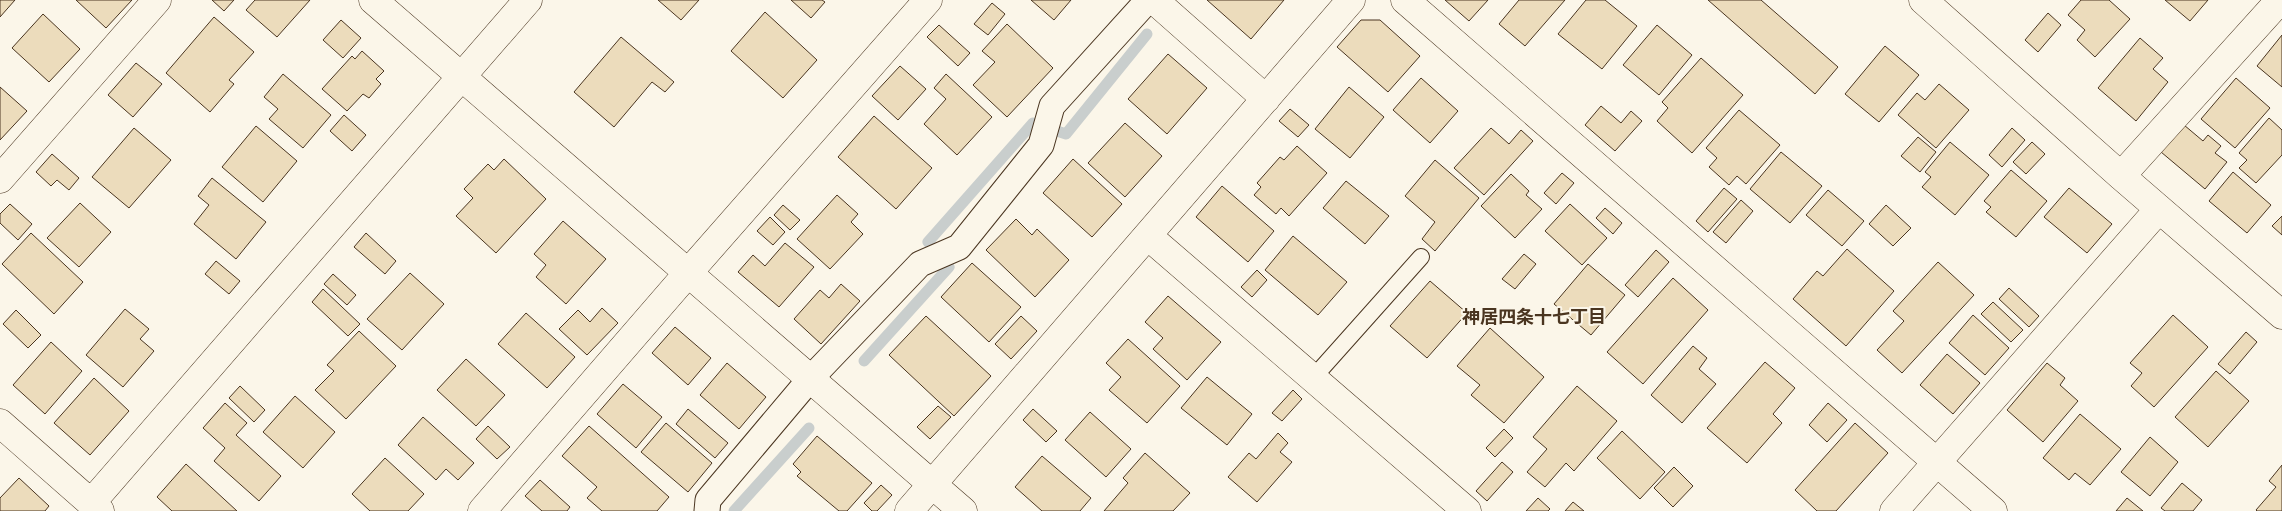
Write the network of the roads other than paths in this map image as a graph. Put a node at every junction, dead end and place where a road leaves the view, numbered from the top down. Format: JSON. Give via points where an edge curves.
{"nodes":[{"id":1,"x":157,"y":0,"type":"edge"},
{"id":2,"x":373,"y":0,"type":"edge"},
{"id":3,"x":528,"y":0,"type":"edge"},
{"id":4,"x":928,"y":0,"type":"edge"},
{"id":5,"x":1148,"y":0,"type":"edge"},
{"id":6,"x":1154,"y":0,"type":"edge"},
{"id":7,"x":1351,"y":0,"type":"edge"},
{"id":8,"x":1405,"y":0,"type":"edge"},
{"id":9,"x":2280,"y":0,"type":"edge"},
{"id":10,"x":1936,"y":4,"type":"edge"},
{"id":11,"x":461,"y":77,"type":"junction"},
{"id":12,"x":1266,"y":99,"type":"junction"},
{"id":13,"x":2120,"y":176,"type":"junction"},
{"id":14,"x":0,"y":179,"type":"edge"},
{"id":15,"x":2159,"y":209,"type":"junction"},
{"id":16,"x":1148,"y":236,"type":"junction"},
{"id":17,"x":1421,"y":257,"type":"dead end"},
{"id":18,"x":688,"y":273,"type":"junction"},
{"id":19,"x":2281,"y":313,"type":"edge"},
{"id":20,"x":1313,"y":378,"type":"junction"},
{"id":21,"x":810,"y":379,"type":"junction"},
{"id":22,"x":0,"y":423,"type":"edge"},
{"id":23,"x":1936,"y":461,"type":"junction"},
{"id":24,"x":932,"y":484,"type":"junction"},
{"id":25,"x":96,"y":507,"type":"edge"},
{"id":26,"x":482,"y":511,"type":"edge"},
{"id":27,"x":707,"y":511,"type":"edge"},
{"id":28,"x":909,"y":511,"type":"edge"},
{"id":29,"x":963,"y":511,"type":"edge"},
{"id":30,"x":1467,"y":511,"type":"edge"},
{"id":31,"x":1894,"y":511,"type":"edge"},
{"id":32,"x":1993,"y":511,"type":"edge"}],
"edges":[{"from":1,"to":14,"type":"street"},
{"from":2,"to":11,"type":"street"},
{"from":3,"to":11,"type":"street"},
{"from":4,"to":18,"type":"street"},
{"from":5,"to":21,"type":"street","via":[[1052,106],[1042,145],[959,247],[920,264]]},
{"from":6,"to":12,"type":"street"},
{"from":7,"to":12,"type":"street"},
{"from":8,"to":23,"type":"street"},
{"from":9,"to":13,"type":"street"},
{"from":10,"to":13,"type":"street"},
{"from":11,"to":18,"type":"street"},
{"from":11,"to":25,"type":"street"},
{"from":12,"to":16,"type":"street"},
{"from":13,"to":15,"type":"street"},
{"from":15,"to":19,"type":"street"},
{"from":15,"to":23,"type":"street"},
{"from":16,"to":20,"type":"street"},
{"from":16,"to":24,"type":"street"},
{"from":17,"to":20,"type":"lane"},
{"from":18,"to":21,"type":"street"},
{"from":18,"to":26,"type":"street"},
{"from":20,"to":30,"type":"street"},
{"from":21,"to":24,"type":"street"},
{"from":21,"to":27,"type":"street","via":[[708,500]]},
{"from":22,"to":25,"type":"street"},
{"from":23,"to":31,"type":"street"},
{"from":23,"to":32,"type":"street"},
{"from":24,"to":28,"type":"street"},
{"from":24,"to":29,"type":"street"}]}
